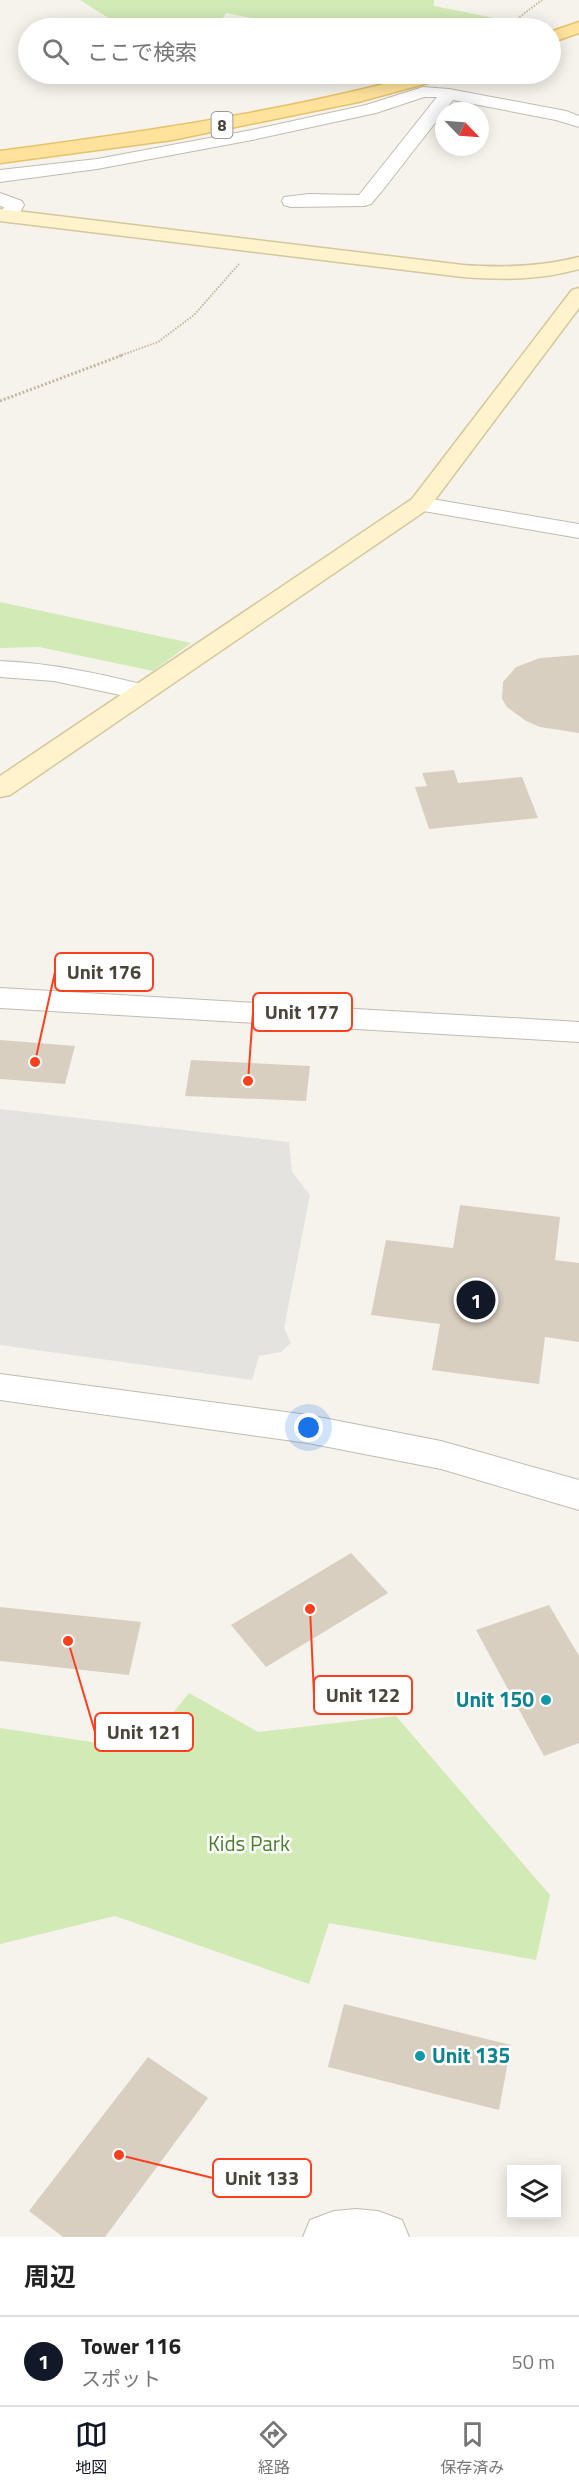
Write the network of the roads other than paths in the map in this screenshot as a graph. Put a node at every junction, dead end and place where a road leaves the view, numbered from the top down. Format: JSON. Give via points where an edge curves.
{"nodes":[{"id":1,"x":579,"y":27,"type":"edge"},
{"id":2,"x":561,"y":34,"type":"edge"},
{"id":3,"x":404,"y":84,"type":"edge"},
{"id":4,"x":449,"y":94,"type":"junction"},
{"id":5,"x":579,"y":122,"type":"edge"},
{"id":6,"x":0,"y":157,"type":"edge"},
{"id":7,"x":0,"y":176,"type":"edge"},
{"id":8,"x":291,"y":201,"type":"dead end"},
{"id":9,"x":3,"y":210,"type":"edge"},
{"id":10,"x":579,"y":263,"type":"edge"},
{"id":11,"x":579,"y":294,"type":"edge"},
{"id":12,"x":420,"y":504,"type":"junction"},
{"id":13,"x":579,"y":531,"type":"edge"},
{"id":14,"x":0,"y":669,"type":"edge"},
{"id":15,"x":144,"y":692,"type":"junction"},
{"id":16,"x":0,"y":789,"type":"edge"},
{"id":17,"x":0,"y":998,"type":"edge"},
{"id":18,"x":579,"y":1032,"type":"edge"},
{"id":19,"x":0,"y":1387,"type":"edge"},
{"id":20,"x":579,"y":1495,"type":"edge"},
{"id":21,"x":327,"y":2237,"type":"edge"},
{"id":22,"x":384,"y":2237,"type":"edge"}],
"edges":[{"from":1,"to":2,"type":"main road"},
{"from":3,"to":6,"type":"main road","number":"8","via":[[172,134]]},
{"from":4,"to":5,"type":"street"},
{"from":4,"to":7,"type":"street","via":[[423,92],[370,109],[252,135],[97,164]]},
{"from":4,"to":8,"type":"street","via":[[364,200]]},
{"from":9,"to":10,"type":"street","via":[[254,247],[502,273],[538,272]]},
{"from":11,"to":12,"type":"street"},
{"from":12,"to":13,"type":"street"},
{"from":12,"to":15,"type":"street"},
{"from":14,"to":15,"type":"street","via":[[88,678]]},
{"from":15,"to":16,"type":"street"},
{"from":17,"to":18,"type":"street"},
{"from":19,"to":20,"type":"street","via":[[308,1429],[441,1455]]},
{"from":21,"to":22,"type":"street","via":[[368,2232]]}]}
